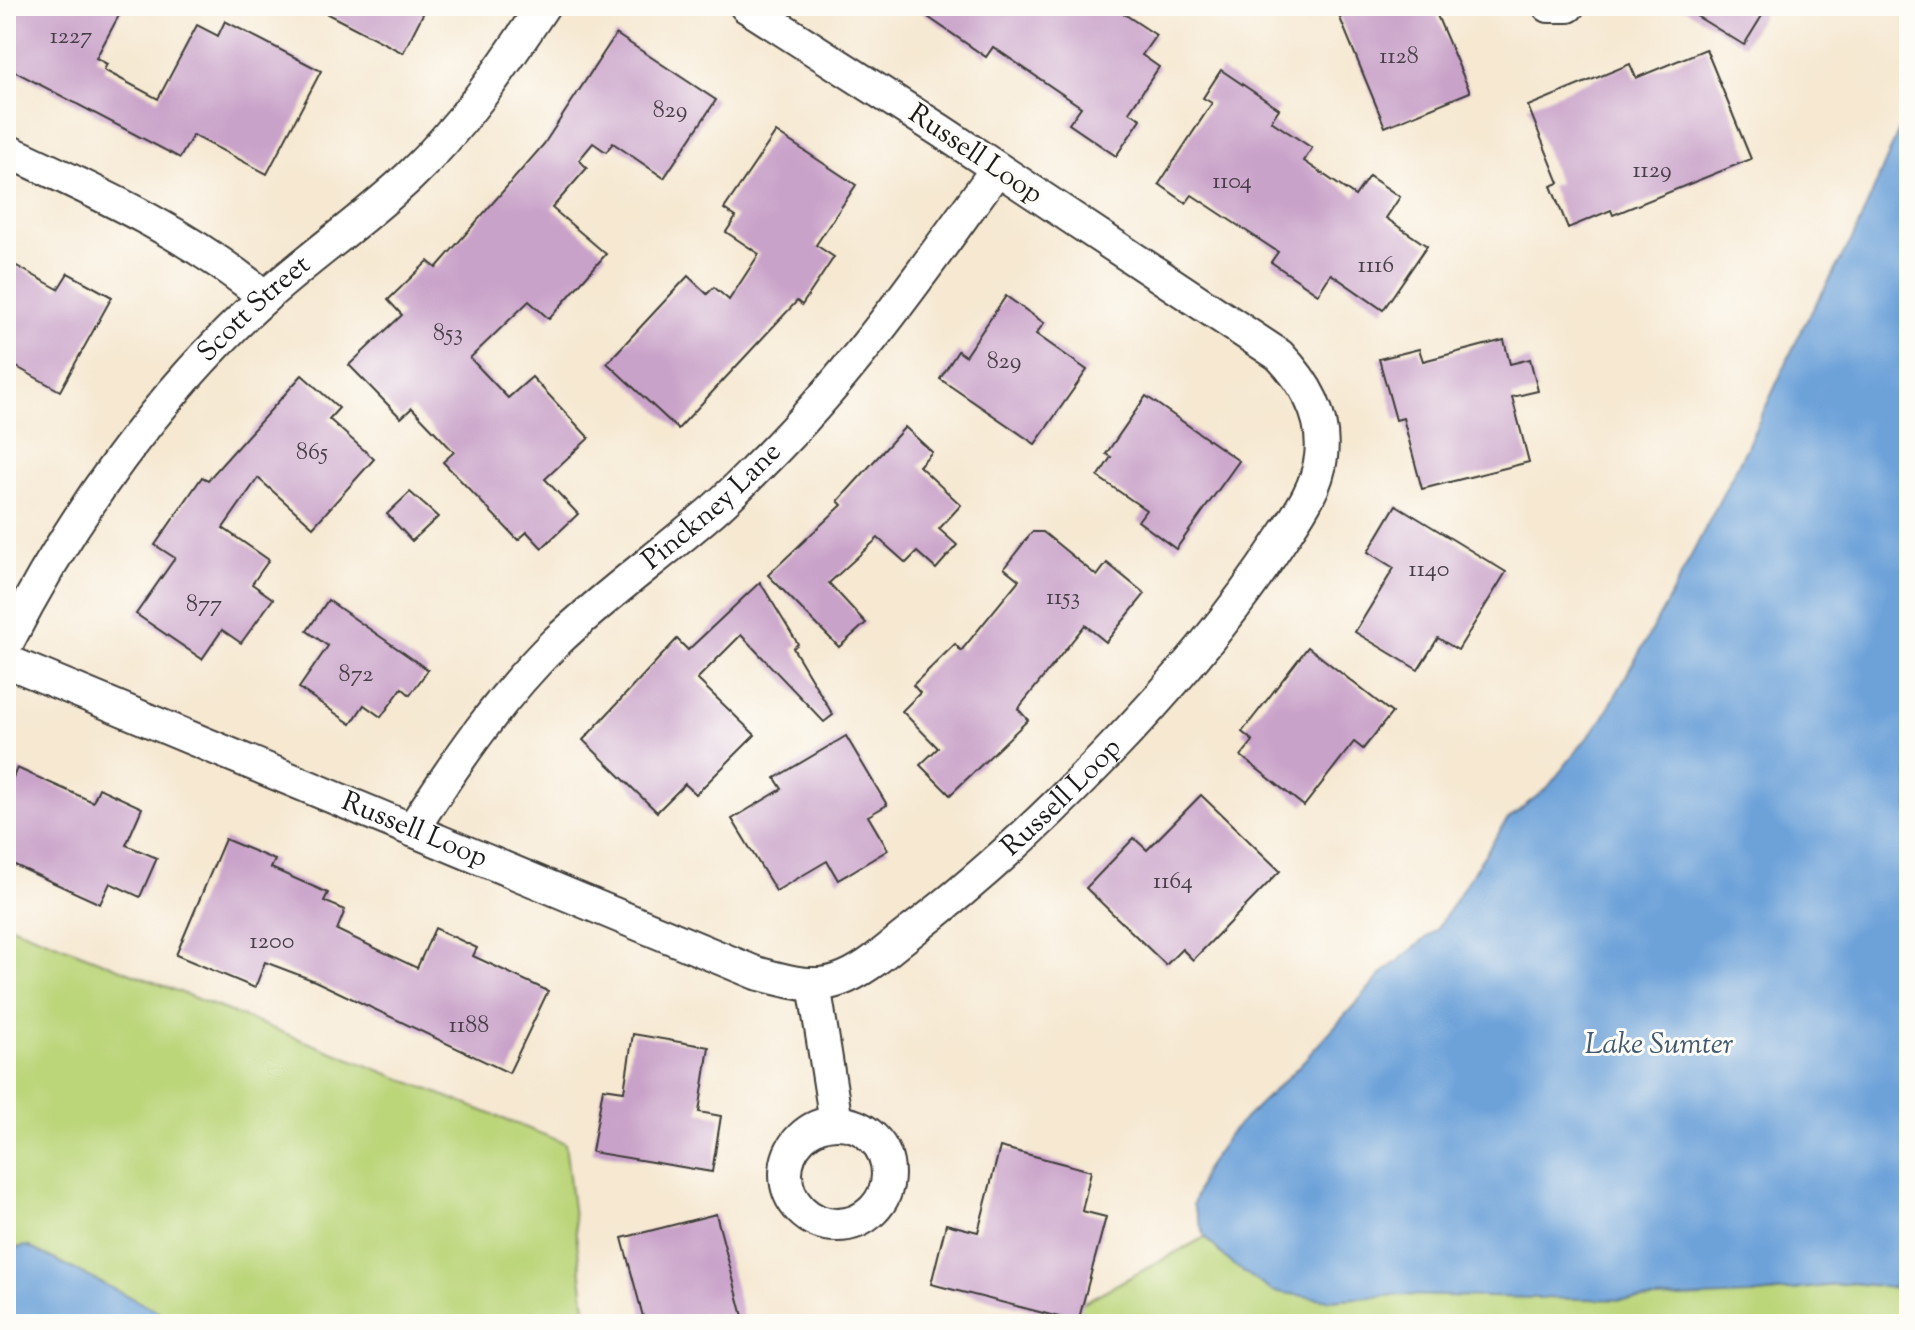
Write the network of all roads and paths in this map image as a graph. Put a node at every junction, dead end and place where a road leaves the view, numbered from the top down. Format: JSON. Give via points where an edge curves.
{"nodes":[{"id":1,"x":543,"y":6,"type":"edge"},
{"id":2,"x":746,"y":6,"type":"edge"},
{"id":3,"x":1549,"y":6,"type":"edge"},
{"id":4,"x":1568,"y":6,"type":"edge"},
{"id":5,"x":6,"y":150,"type":"edge"},
{"id":6,"x":997,"y":169,"type":"junction"},
{"id":7,"x":265,"y":297,"type":"junction"},
{"id":8,"x":6,"y":645,"type":"edge"},
{"id":9,"x":6,"y":661,"type":"edge"},
{"id":10,"x":412,"y":830,"type":"junction"},
{"id":11,"x":814,"y":984,"type":"junction"},
{"id":12,"x":836,"y":1122,"type":"dead end"}],
"edges":[{"from":1,"to":7,"type":"street","name":"Scott Street","via":[[487,89],[411,175]]},
{"from":2,"to":6,"type":"street","name":"Russell Loop"},
{"from":3,"to":4,"type":"street"},
{"from":5,"to":7,"type":"street","via":[[187,240]]},
{"from":6,"to":10,"type":"street","name":"Pinckney Lane","via":[[872,342],[821,402],[707,516],[554,644],[486,721]]},
{"from":6,"to":11,"type":"street","name":"Russell Loop","via":[[1279,355],[1305,385],[1316,408],[1322,431],[1316,480],[1264,566],[1201,650],[1043,819],[862,969]]},
{"from":7,"to":8,"type":"street","name":"Scott Street","via":[[161,407],[123,457],[71,529]]},
{"from":9,"to":10,"type":"street","name":"Russell Loop"},
{"from":10,"to":11,"type":"street","name":"Russell Loop","via":[[756,973]]},
{"from":11,"to":12,"type":"street"}]}
